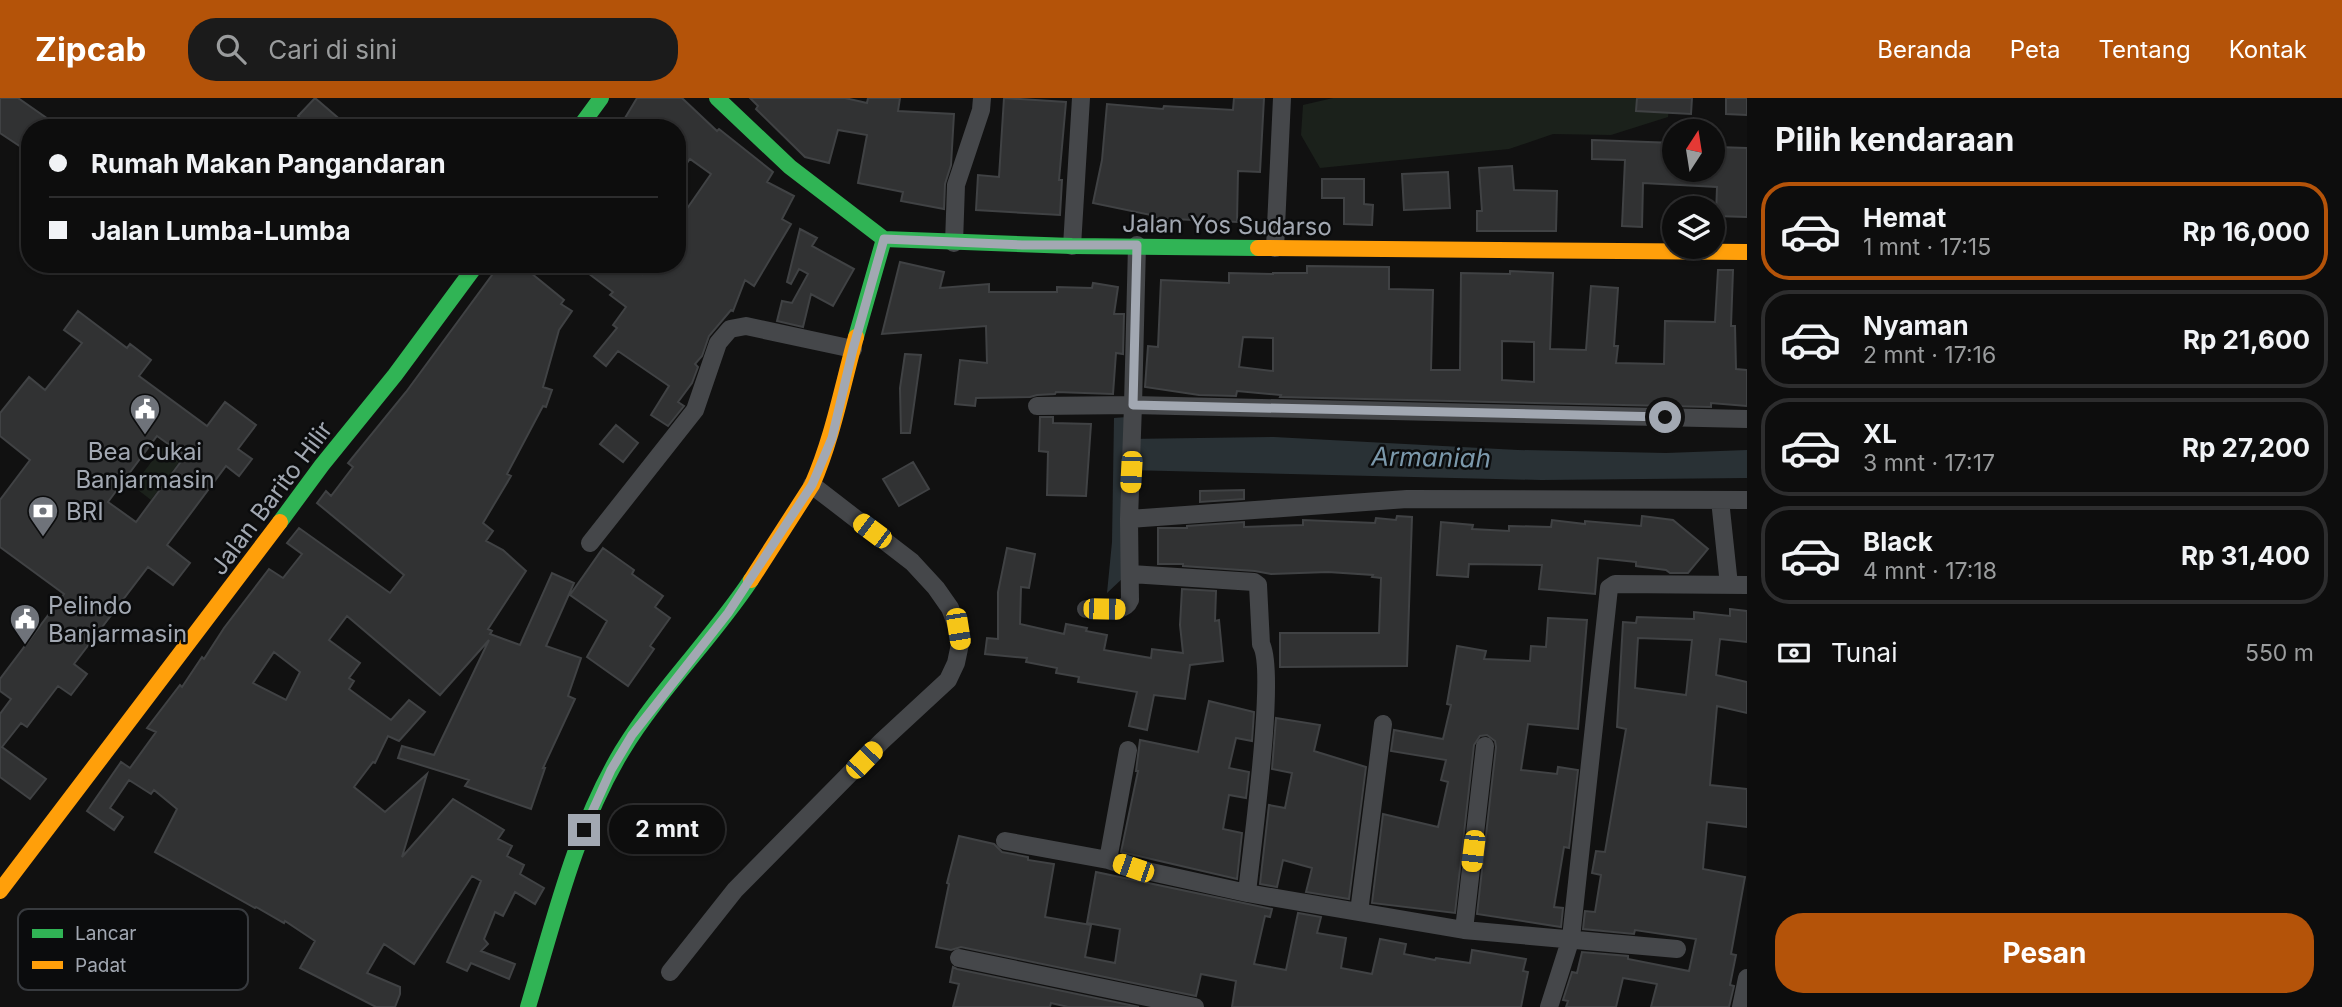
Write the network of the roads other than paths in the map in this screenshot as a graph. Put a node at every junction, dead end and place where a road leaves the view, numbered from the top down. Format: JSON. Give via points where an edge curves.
{"nodes":[{"id":1,"x":601,"y":98,"type":"edge"},
{"id":2,"x":717,"y":98,"type":"edge"},
{"id":3,"x":982,"y":98,"type":"edge"},
{"id":4,"x":1081,"y":98,"type":"edge"},
{"id":5,"x":1282,"y":98,"type":"edge"},
{"id":6,"x":586,"y":119,"type":"edge"},
{"id":7,"x":884,"y":239,"type":"junction"},
{"id":8,"x":954,"y":243,"type":"junction"},
{"id":9,"x":1137,"y":245,"type":"junction"},
{"id":10,"x":1072,"y":246,"type":"junction"},
{"id":11,"x":1275,"y":248,"type":"junction"},
{"id":12,"x":1747,"y":252,"type":"edge"},
{"id":13,"x":470,"y":273,"type":"edge"},
{"id":14,"x":853,"y":349,"type":"junction"},
{"id":15,"x":1133,"y":405,"type":"junction"},
{"id":16,"x":1037,"y":406,"type":"dead end"},
{"id":17,"x":1747,"y":419,"type":"edge"},
{"id":18,"x":812,"y":485,"type":"junction"},
{"id":19,"x":1720,"y":500,"type":"junction"},
{"id":20,"x":1747,"y":500,"type":"edge"},
{"id":21,"x":1129,"y":519,"type":"junction"},
{"id":22,"x":590,"y":543,"type":"dead end"},
{"id":23,"x":1131,"y":574,"type":"junction"},
{"id":24,"x":1738,"y":585,"type":"edge"},
{"id":25,"x":1086,"y":609,"type":"dead end"},
{"id":26,"x":1383,"y":724,"type":"dead end"},
{"id":27,"x":1485,"y":746,"type":"dead end"},
{"id":28,"x":1128,"y":750,"type":"dead end"},
{"id":29,"x":1005,"y":841,"type":"dead end"},
{"id":30,"x":1108,"y":860,"type":"junction"},
{"id":31,"x":0,"y":891,"type":"edge"},
{"id":32,"x":1247,"y":892,"type":"junction"},
{"id":33,"x":1359,"y":912,"type":"junction"},
{"id":34,"x":1464,"y":930,"type":"junction"},
{"id":35,"x":1571,"y":938,"type":"junction"},
{"id":36,"x":1677,"y":949,"type":"dead end"},
{"id":37,"x":959,"y":958,"type":"dead end"},
{"id":38,"x":670,"y":972,"type":"dead end"},
{"id":39,"x":1747,"y":978,"type":"edge"},
{"id":40,"x":528,"y":1007,"type":"edge"},
{"id":41,"x":1195,"y":1007,"type":"edge"},
{"id":42,"x":1549,"y":1007,"type":"edge"},
{"id":43,"x":1741,"y":1007,"type":"edge"}],
"edges":[{"from":1,"to":6,"type":"main road"},
{"from":2,"to":7,"type":"main road","via":[[790,167]]},
{"from":3,"to":8,"type":"street","via":[[956,185]]},
{"from":4,"to":10,"type":"street"},
{"from":5,"to":11,"type":"street"},
{"from":7,"to":8,"type":"main road","name":"Jalan Yos Sudarso"},
{"from":7,"to":14,"type":"main road"},
{"from":8,"to":10,"type":"main road","name":"Jalan Yos Sudarso"},
{"from":9,"to":10,"type":"main road","name":"Jalan Yos Sudarso"},
{"from":9,"to":11,"type":"main road","name":"Jalan Yos Sudarso"},
{"from":9,"to":15,"type":"street"},
{"from":11,"to":12,"type":"main road","name":"Jalan Yos Sudarso"},
{"from":13,"to":31,"type":"main road","name":"Jalan Barito Hilir"},
{"from":14,"to":18,"type":"main road","via":[[832,438]]},
{"from":14,"to":22,"type":"street","via":[[746,326],[730,329],[718,343],[695,410]]},
{"from":15,"to":16,"type":"street"},
{"from":15,"to":17,"type":"street"},
{"from":15,"to":21,"type":"street"},
{"from":18,"to":38,"type":"street","via":[[912,562],[936,588],[958,629],[956,663],[948,680],[735,890]]},
{"from":18,"to":40,"type":"main road","via":[[728,613],[632,735],[611,770],[577,849]]},
{"from":19,"to":20,"type":"street"},
{"from":19,"to":21,"type":"street","via":[[1407,499]]},
{"from":19,"to":24,"type":"street"},
{"from":21,"to":23,"type":"street"},
{"from":23,"to":25,"type":"street","via":[[1126,607]]},
{"from":23,"to":32,"type":"street","via":[[1258,585],[1267,678]]},
{"from":24,"to":35,"type":"street","via":[[1615,584],[1609,588]]},
{"from":26,"to":33,"type":"street"},
{"from":27,"to":34,"type":"street"},
{"from":28,"to":30,"type":"street"},
{"from":29,"to":30,"type":"street"},
{"from":30,"to":32,"type":"street"},
{"from":32,"to":33,"type":"street"},
{"from":33,"to":34,"type":"street"},
{"from":34,"to":35,"type":"street"},
{"from":35,"to":36,"type":"street"},
{"from":35,"to":42,"type":"street"},
{"from":37,"to":41,"type":"street"},
{"from":39,"to":43,"type":"street"}]}
